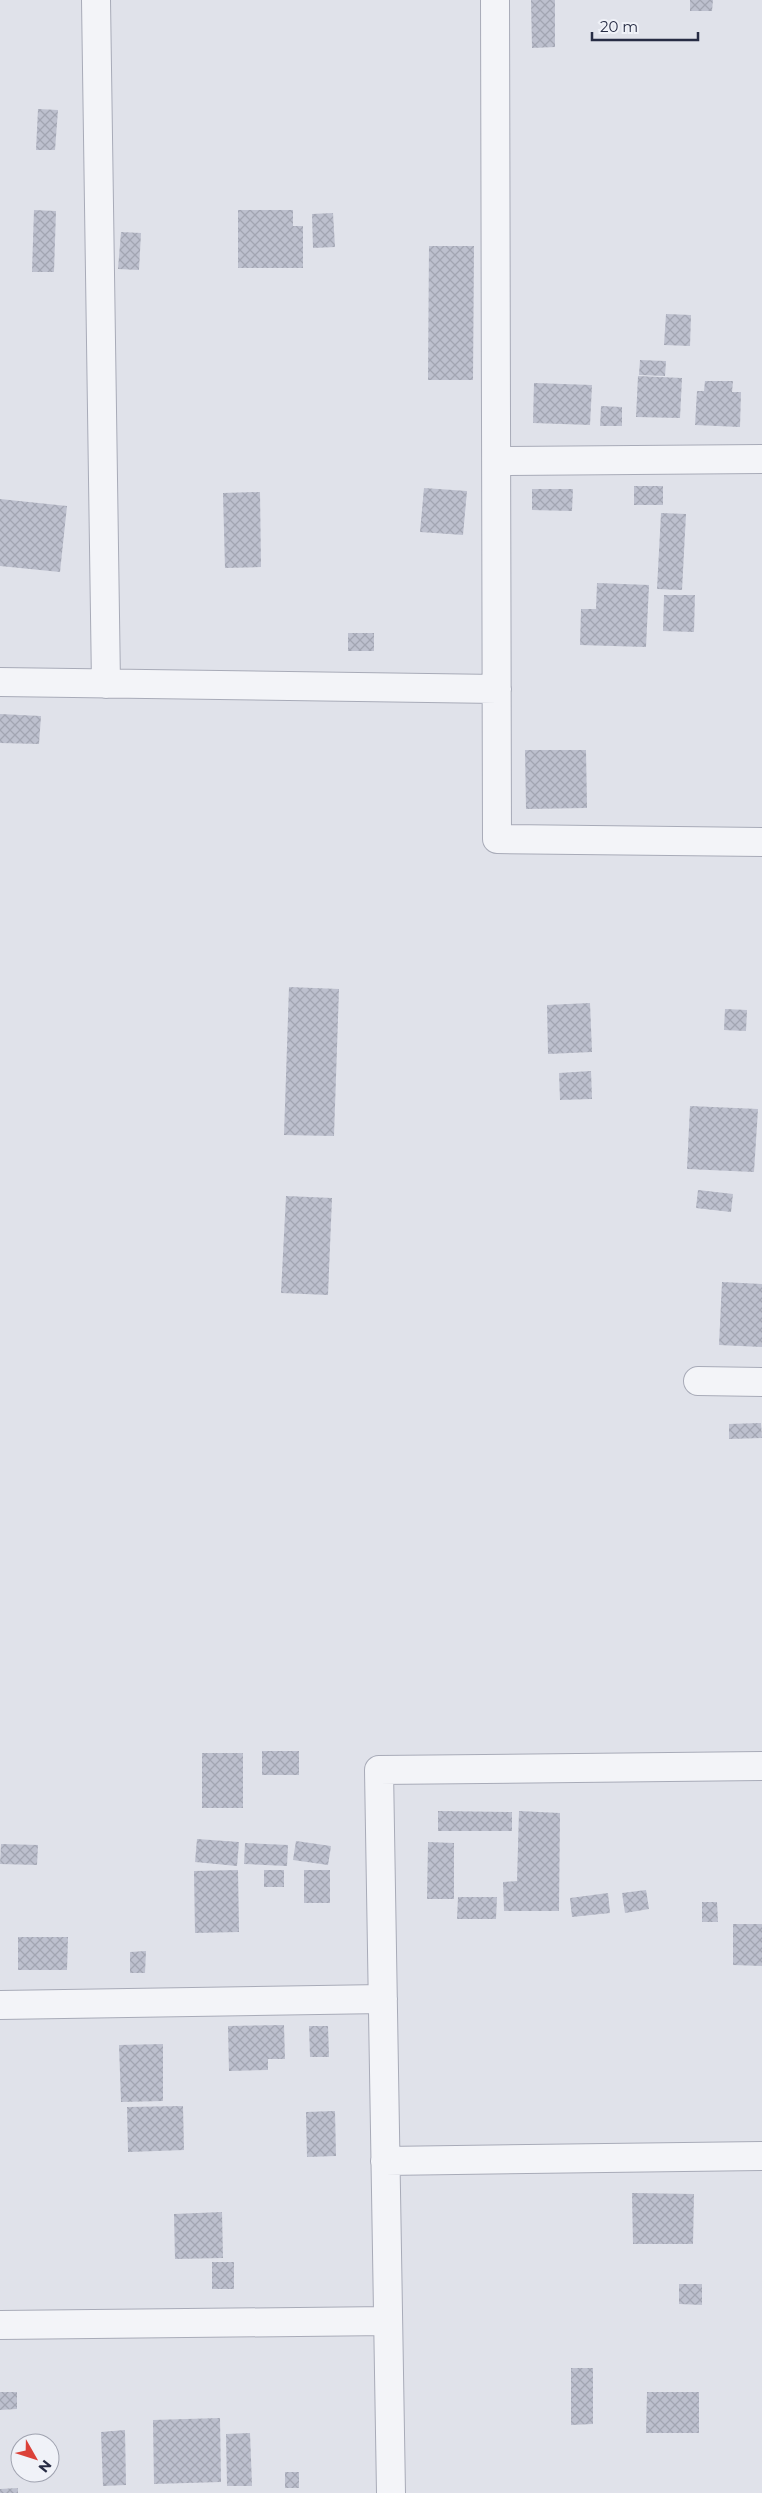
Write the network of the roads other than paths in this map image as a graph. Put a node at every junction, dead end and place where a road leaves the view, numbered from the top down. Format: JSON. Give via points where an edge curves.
{"nodes":[{"id":1,"x":96,"y":0,"type":"edge"},
{"id":2,"x":496,"y":0,"type":"edge"},
{"id":3,"x":762,"y":459,"type":"edge"},
{"id":4,"x":496,"y":461,"type":"junction"},
{"id":5,"x":0,"y":682,"type":"edge"},
{"id":6,"x":106,"y":684,"type":"junction"},
{"id":7,"x":497,"y":689,"type":"junction"},
{"id":8,"x":762,"y":842,"type":"edge"},
{"id":9,"x":698,"y":1381,"type":"dead end"},
{"id":10,"x":762,"y":1382,"type":"edge"},
{"id":11,"x":762,"y":1766,"type":"edge"},
{"id":12,"x":383,"y":1999,"type":"junction"},
{"id":13,"x":0,"y":2005,"type":"edge"},
{"id":14,"x":762,"y":2156,"type":"edge"},
{"id":15,"x":385,"y":2161,"type":"junction"},
{"id":16,"x":388,"y":2321,"type":"junction"},
{"id":17,"x":0,"y":2325,"type":"edge"},
{"id":18,"x":391,"y":2493,"type":"edge"}],
"edges":[{"from":1,"to":6,"type":"street"},
{"from":2,"to":4,"type":"street"},
{"from":3,"to":4,"type":"street"},
{"from":4,"to":7,"type":"street"},
{"from":5,"to":6,"type":"street"},
{"from":6,"to":7,"type":"street"},
{"from":7,"to":8,"type":"street","via":[[497,839]]},
{"from":9,"to":10,"type":"street"},
{"from":11,"to":12,"type":"street","via":[[379,1770]]},
{"from":12,"to":13,"type":"street"},
{"from":12,"to":15,"type":"street"},
{"from":14,"to":15,"type":"street"},
{"from":15,"to":16,"type":"street"},
{"from":16,"to":17,"type":"street"},
{"from":16,"to":18,"type":"street"}]}
